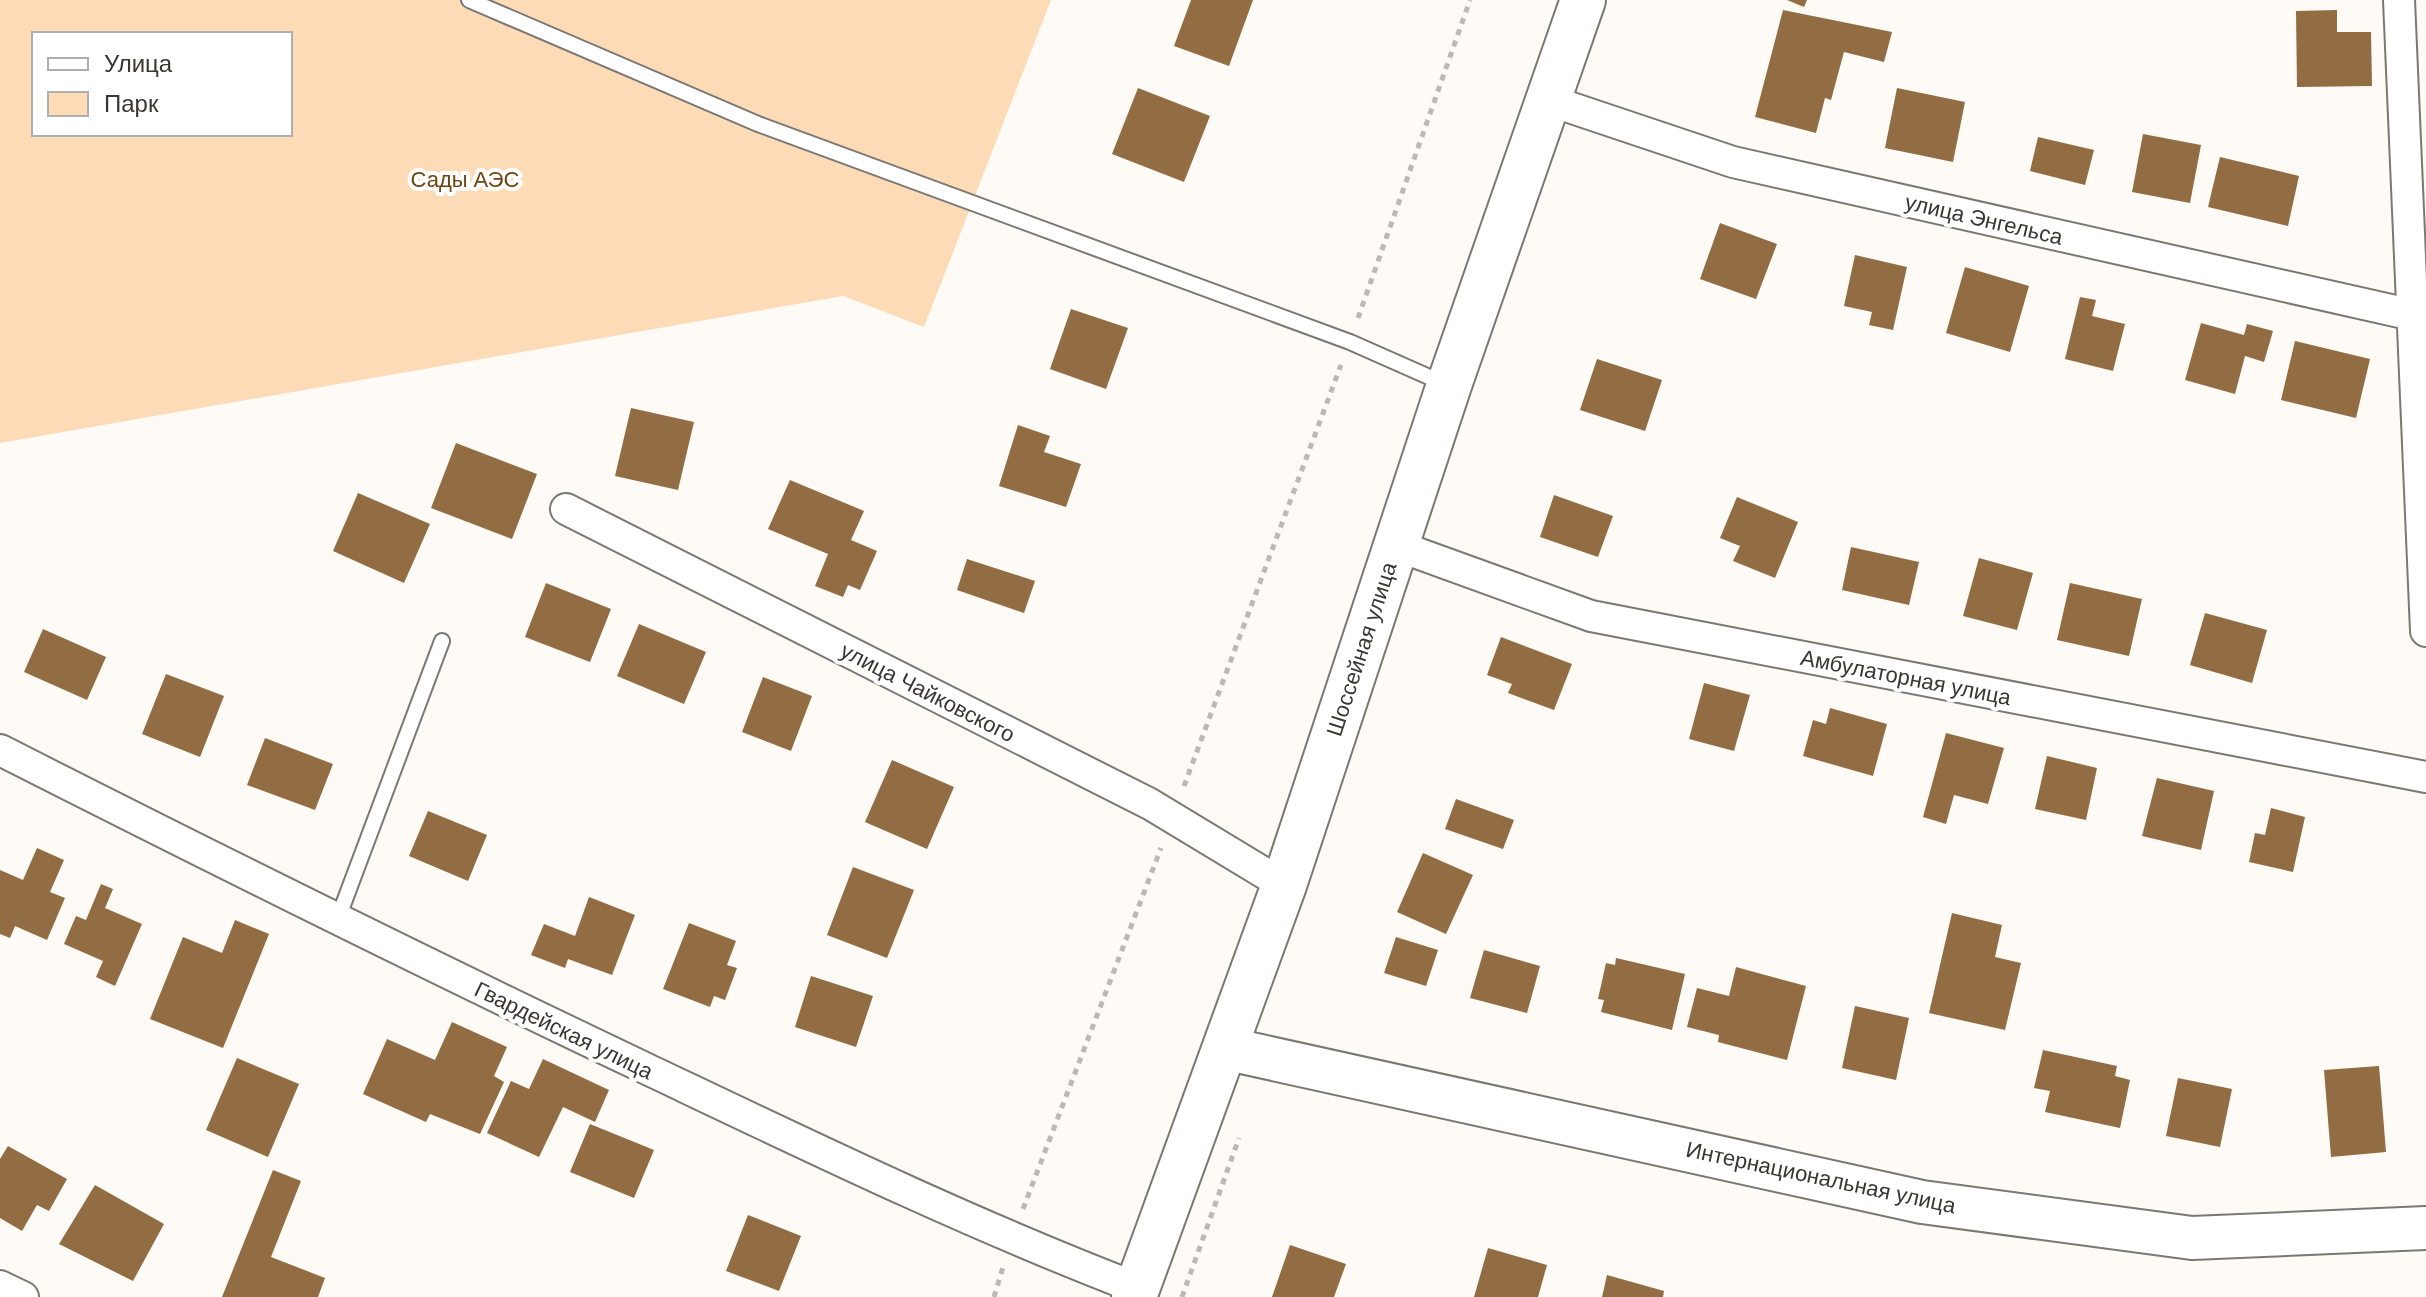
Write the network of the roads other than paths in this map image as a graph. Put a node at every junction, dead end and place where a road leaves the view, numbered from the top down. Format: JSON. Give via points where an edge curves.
{"nodes":[{"id":1,"x":469,"y":0,"type":"edge"},
{"id":2,"x":1583,"y":0,"type":"edge"},
{"id":3,"x":2399,"y":0,"type":"edge"},
{"id":4,"x":1548,"y":100,"type":"junction"},
{"id":5,"x":2421,"y":317,"type":"edge"},
{"id":6,"x":1449,"y":385,"type":"junction"},
{"id":7,"x":566,"y":509,"type":"dead end"},
{"id":8,"x":1395,"y":545,"type":"junction"},
{"id":9,"x":2426,"y":631,"type":"edge"},
{"id":10,"x":442,"y":641,"type":"dead end"},
{"id":11,"x":0,"y":750,"type":"edge"},
{"id":12,"x":2426,"y":777,"type":"edge"},
{"id":13,"x":1284,"y":885,"type":"junction"},
{"id":14,"x":337,"y":921,"type":"junction"},
{"id":15,"x":1224,"y":1048,"type":"junction"},
{"id":16,"x":2426,"y":1228,"type":"edge"},
{"id":17,"x":0,"y":1286,"type":"edge"},
{"id":18,"x":1136,"y":1293,"type":"edge"},
{"id":19,"x":23,"y":1297,"type":"edge"}],
"edges":[{"from":1,"to":6,"type":"lane","via":[[758,124],[1350,342]]},
{"from":2,"to":4,"type":"main road","name":"Шоссейная улица"},
{"from":3,"to":5,"type":"street"},
{"from":4,"to":5,"type":"street","name":"улица Энгельса","via":[[1733,162]]},
{"from":4,"to":6,"type":"main road","name":"Шоссейная улица"},
{"from":5,"to":9,"type":"street"},
{"from":6,"to":8,"type":"main road","name":"Шоссейная улица"},
{"from":7,"to":13,"type":"street","name":"улица Чайковского","via":[[1172,818]]},
{"from":8,"to":12,"type":"street","name":"Амбулаторная улица","via":[[1591,616]]},
{"from":8,"to":13,"type":"main road","name":"Шоссейная улица"},
{"from":10,"to":14,"type":"lane"},
{"from":11,"to":14,"type":"street","name":"Гвардейская улица"},
{"from":13,"to":15,"type":"main road","name":"Шоссейная улица"},
{"from":14,"to":18,"type":"street","name":"Гвардейская улица","via":[[873,1178]]},
{"from":15,"to":16,"type":"street","name":"Интернациональная улица","via":[[1922,1202],[2192,1238]]},
{"from":15,"to":18,"type":"main road","name":"Шоссейная улица"},
{"from":17,"to":19,"type":"street"}]}
